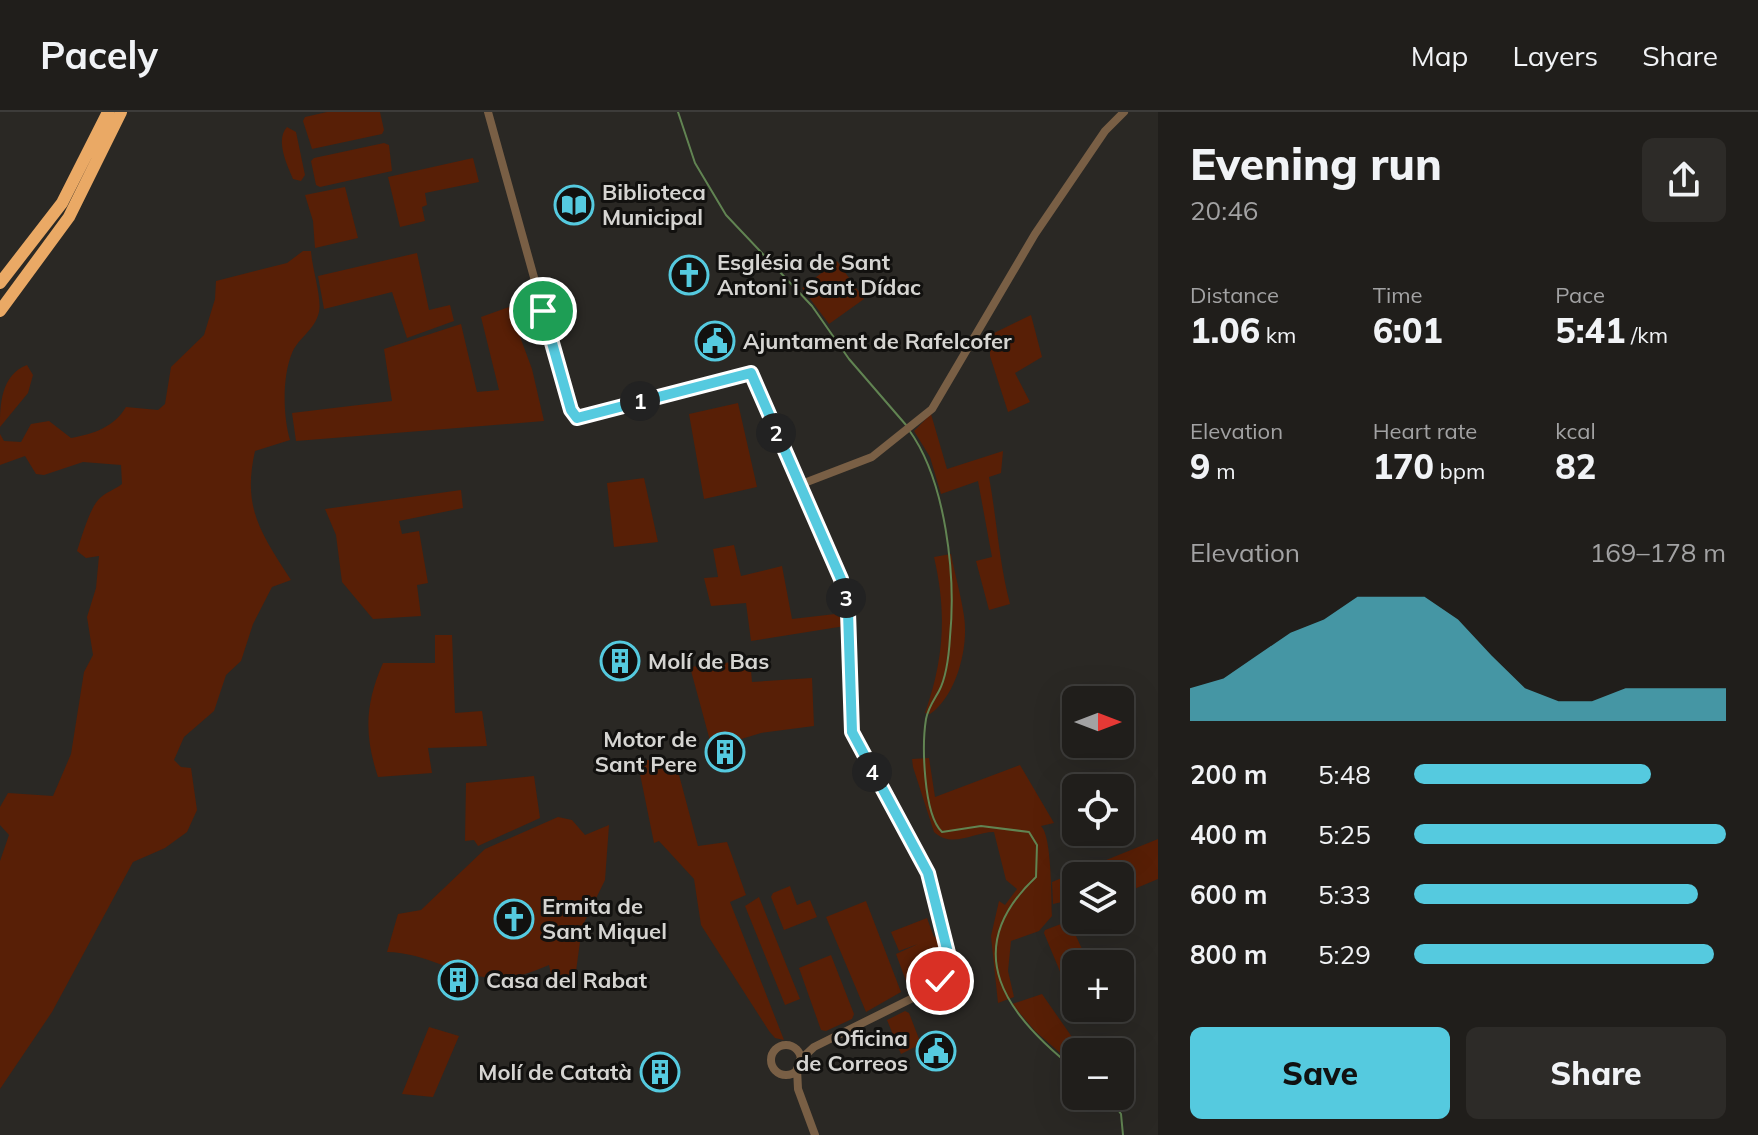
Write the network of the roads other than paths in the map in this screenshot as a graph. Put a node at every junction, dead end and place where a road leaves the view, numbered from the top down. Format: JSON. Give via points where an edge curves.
{"nodes":[{"id":1,"x":108,"y":112,"type":"edge"},
{"id":2,"x":121,"y":112,"type":"edge"},
{"id":3,"x":488,"y":112,"type":"edge"},
{"id":4,"x":1124,"y":112,"type":"edge"},
{"id":5,"x":0,"y":283,"type":"edge"},
{"id":6,"x":0,"y":311,"type":"edge"},
{"id":7,"x":799,"y":485,"type":"junction"},
{"id":8,"x":944,"y":926,"type":"junction"},
{"id":9,"x":949,"y":977,"type":"junction"},
{"id":10,"x":814,"y":1047,"type":"junction"},
{"id":11,"x":795,"y":1049,"type":"junction"},
{"id":12,"x":800,"y":1060,"type":"junction"},
{"id":13,"x":797,"y":1069,"type":"junction"},
{"id":14,"x":787,"y":1075,"type":"junction"},
{"id":15,"x":801,"y":1099,"type":"junction"},
{"id":16,"x":815,"y":1135,"type":"edge"}],
"edges":[{"from":1,"to":5,"type":"highway","via":[[62,203]]},
{"from":2,"to":6,"type":"highway","via":[[69,217]]},
{"from":3,"to":7,"type":"street","via":[[573,415],[580,418],[751,373]]},
{"from":4,"to":7,"type":"street","via":[[1035,234],[940,398],[911,429],[872,457]]},
{"from":7,"to":8,"type":"street","via":[[841,579],[848,612],[852,732],[928,873]]},
{"from":8,"to":9,"type":"street"},
{"from":8,"to":9,"type":"street","via":[[959,976],[958,981]]},
{"from":9,"to":10,"type":"street"},
{"from":10,"to":11,"type":"street"},
{"from":10,"to":12,"type":"street"},
{"from":11,"to":12,"type":"street"},
{"from":11,"to":14,"type":"street","via":[[782,1046],[771,1056],[776,1071]]},
{"from":12,"to":13,"type":"street"},
{"from":13,"to":14,"type":"street"},
{"from":13,"to":15,"type":"street"},
{"from":14,"to":15,"type":"street"},
{"from":15,"to":16,"type":"street"}]}
